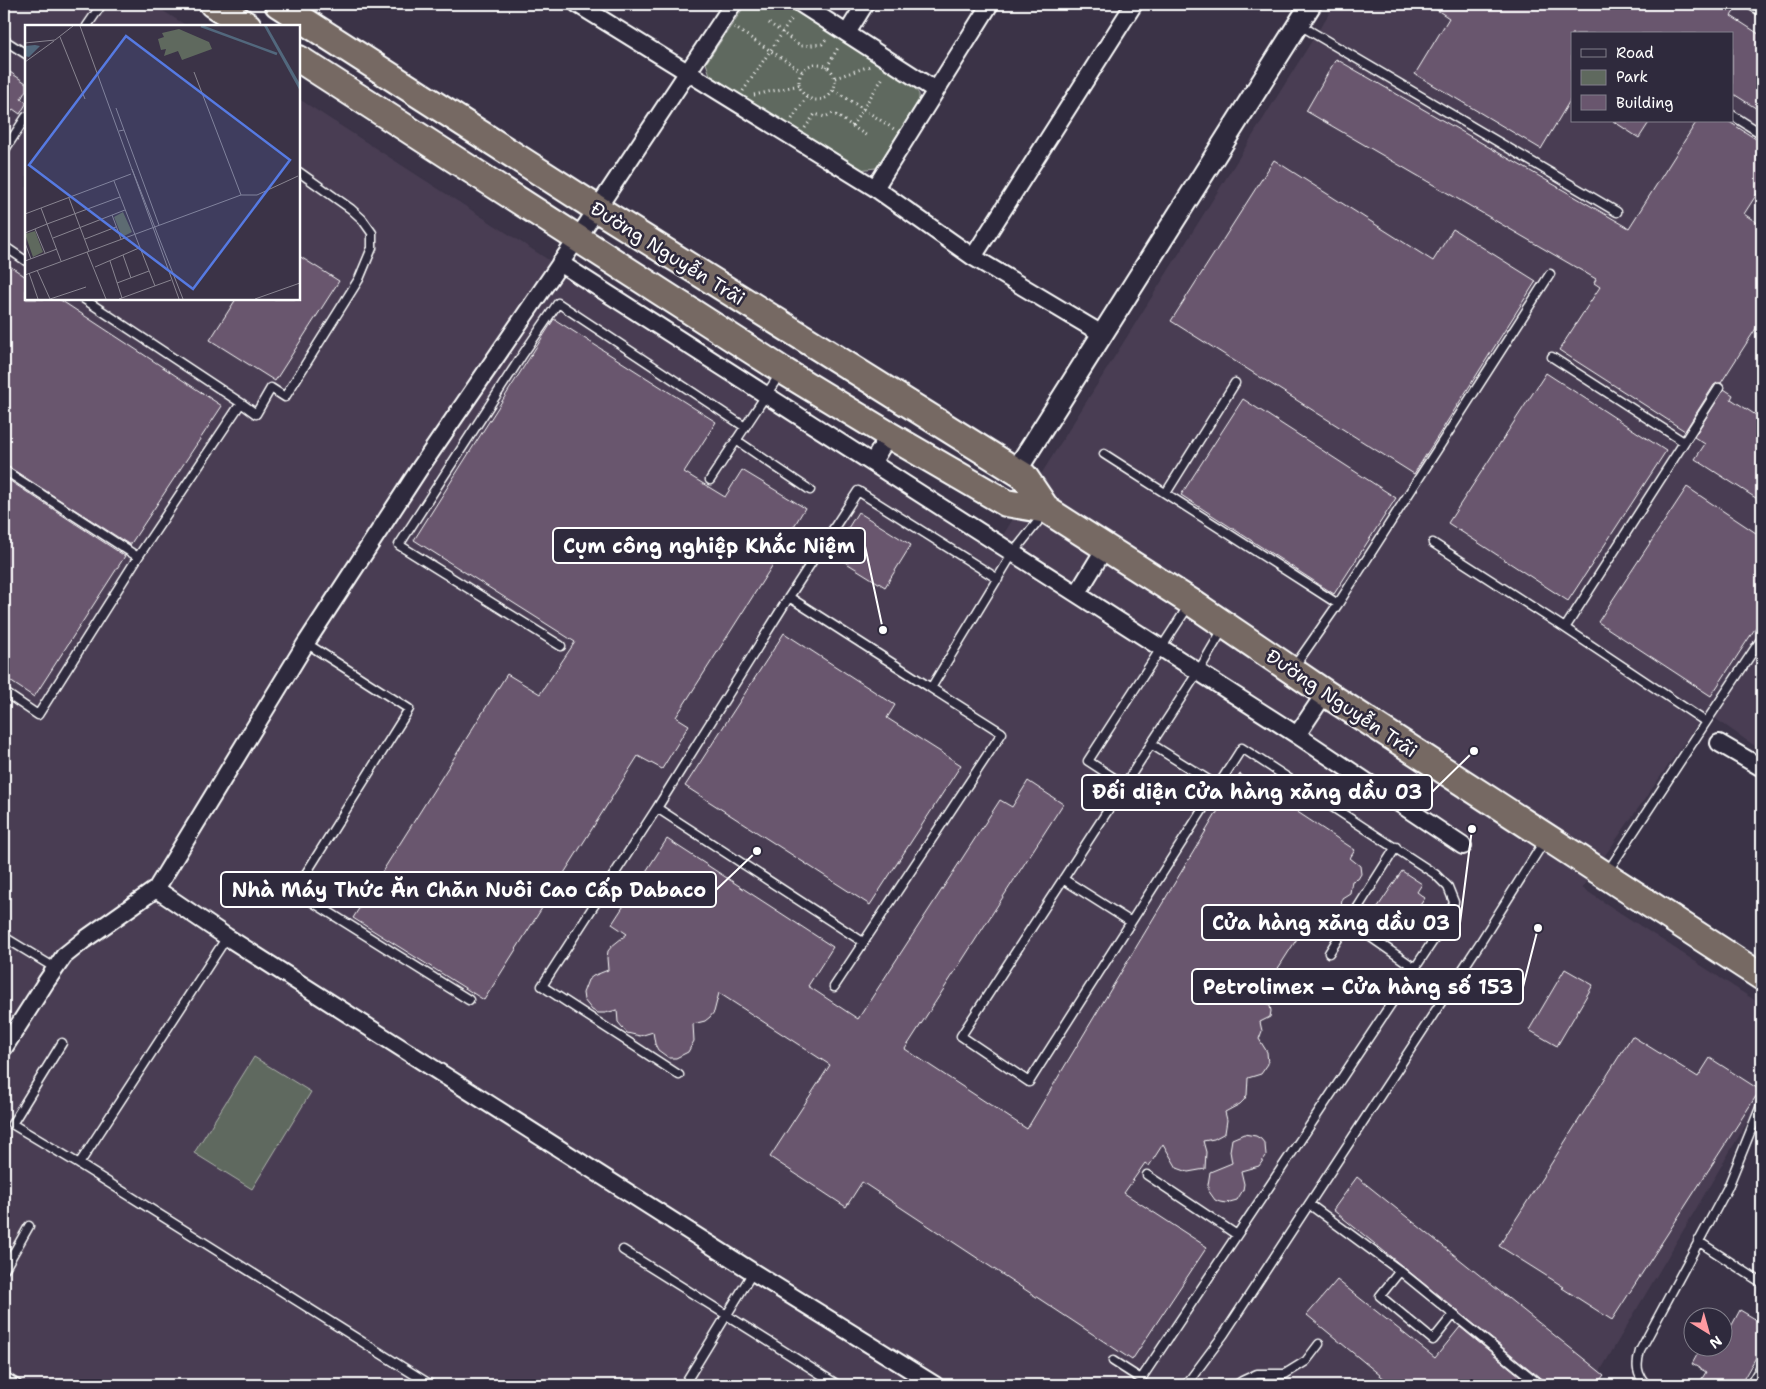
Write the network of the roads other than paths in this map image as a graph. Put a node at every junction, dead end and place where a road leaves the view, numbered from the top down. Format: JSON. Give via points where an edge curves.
{"nodes":[{"id":1,"x":102,"y":4,"type":"edge"},
{"id":2,"x":213,"y":4,"type":"edge"},
{"id":3,"x":278,"y":4,"type":"edge"},
{"id":4,"x":579,"y":4,"type":"edge"},
{"id":5,"x":732,"y":4,"type":"edge"},
{"id":6,"x":865,"y":4,"type":"edge"},
{"id":7,"x":990,"y":4,"type":"edge"},
{"id":8,"x":1134,"y":4,"type":"edge"},
{"id":9,"x":1311,"y":4,"type":"edge"},
{"id":10,"x":1749,"y":4,"type":"edge"},
{"id":11,"x":799,"y":7,"type":"edge"},
{"id":12,"x":1762,"y":12,"type":"edge"},
{"id":13,"x":1298,"y":24,"type":"junction"},
{"id":14,"x":88,"y":25,"type":"edge"},
{"id":15,"x":246,"y":25,"type":"edge"},
{"id":16,"x":840,"y":35,"type":"junction"},
{"id":17,"x":4,"y":40,"type":"edge"},
{"id":18,"x":25,"y":53,"type":"edge"},
{"id":19,"x":300,"y":60,"type":"edge"},
{"id":20,"x":688,"y":73,"type":"junction"},
{"id":21,"x":935,"y":90,"type":"junction"},
{"id":22,"x":1734,"y":116,"type":"edge"},
{"id":23,"x":25,"y":119,"type":"edge"},
{"id":24,"x":1762,"y":134,"type":"edge"},
{"id":25,"x":4,"y":151,"type":"edge"},
{"id":26,"x":300,"y":173,"type":"edge"},
{"id":27,"x":875,"y":188,"type":"junction"},
{"id":28,"x":596,"y":208,"type":"junction"},
{"id":29,"x":1617,"y":212,"type":"dead end"},
{"id":30,"x":577,"y":239,"type":"junction"},
{"id":31,"x":4,"y":246,"type":"edge"},
{"id":32,"x":973,"y":257,"type":"junction"},
{"id":33,"x":25,"y":259,"type":"edge"},
{"id":34,"x":560,"y":263,"type":"junction"},
{"id":35,"x":1550,"y":274,"type":"dead end"},
{"id":36,"x":86,"y":300,"type":"edge"},
{"id":37,"x":707,"y":322,"type":"junction"},
{"id":38,"x":1102,"y":334,"type":"junction"},
{"id":39,"x":691,"y":347,"type":"junction"},
{"id":40,"x":1552,"y":357,"type":"dead end"},
{"id":41,"x":782,"y":370,"type":"junction"},
{"id":42,"x":1235,"y":383,"type":"dead end"},
{"id":43,"x":1718,"y":388,"type":"dead end"},
{"id":44,"x":766,"y":395,"type":"junction"},
{"id":45,"x":240,"y":403,"type":"junction"},
{"id":46,"x":745,"y":427,"type":"junction"},
{"id":47,"x":889,"y":435,"type":"junction"},
{"id":48,"x":736,"y":440,"type":"junction"},
{"id":49,"x":1684,"y":442,"type":"junction"},
{"id":50,"x":1104,"y":454,"type":"dead end"},
{"id":51,"x":872,"y":463,"type":"junction"},
{"id":52,"x":4,"y":470,"type":"edge"},
{"id":53,"x":1016,"y":471,"type":"junction"},
{"id":54,"x":710,"y":480,"type":"dead end"},
{"id":55,"x":810,"y":490,"type":"dead end"},
{"id":56,"x":1166,"y":493,"type":"junction"},
{"id":57,"x":1047,"y":510,"type":"junction"},
{"id":58,"x":1433,"y":543,"type":"dead end"},
{"id":59,"x":1105,"y":548,"type":"junction"},
{"id":60,"x":1013,"y":553,"type":"junction"},
{"id":61,"x":138,"y":558,"type":"junction"},
{"id":62,"x":998,"y":579,"type":"junction"},
{"id":63,"x":1077,"y":594,"type":"junction"},
{"id":64,"x":789,"y":597,"type":"junction"},
{"id":65,"x":1191,"y":602,"type":"junction"},
{"id":66,"x":1338,"y":604,"type":"junction"},
{"id":67,"x":1225,"y":625,"type":"junction"},
{"id":68,"x":1565,"y":628,"type":"junction"},
{"id":69,"x":1762,"y":638,"type":"edge"},
{"id":70,"x":306,"y":642,"type":"junction"},
{"id":71,"x":561,"y":646,"type":"dead end"},
{"id":72,"x":1160,"y":647,"type":"junction"},
{"id":73,"x":1292,"y":670,"type":"junction"},
{"id":74,"x":1198,"y":672,"type":"junction"},
{"id":75,"x":931,"y":688,"type":"junction"},
{"id":76,"x":4,"y":692,"type":"edge"},
{"id":77,"x":1325,"y":693,"type":"junction"},
{"id":78,"x":1706,"y":722,"type":"junction"},
{"id":79,"x":1297,"y":735,"type":"junction"},
{"id":80,"x":1719,"y":743,"type":"dead end"},
{"id":81,"x":1151,"y":744,"type":"junction"},
{"id":82,"x":1762,"y":768,"type":"edge"},
{"id":83,"x":1125,"y":785,"type":"junction"},
{"id":84,"x":1218,"y":786,"type":"junction"},
{"id":85,"x":657,"y":808,"type":"junction"},
{"id":86,"x":1547,"y":837,"type":"junction"},
{"id":87,"x":1463,"y":846,"type":"dead end"},
{"id":88,"x":1396,"y":847,"type":"junction"},
{"id":89,"x":1605,"y":874,"type":"junction"},
{"id":90,"x":1063,"y":880,"type":"junction"},
{"id":91,"x":156,"y":889,"type":"junction"},
{"id":92,"x":1132,"y":922,"type":"junction"},
{"id":93,"x":1349,"y":922,"type":"junction"},
{"id":94,"x":4,"y":937,"type":"edge"},
{"id":95,"x":227,"y":937,"type":"junction"},
{"id":96,"x":863,"y":942,"type":"junction"},
{"id":97,"x":1329,"y":953,"type":"dead end"},
{"id":98,"x":55,"y":968,"type":"junction"},
{"id":99,"x":1415,"y":968,"type":"junction"},
{"id":100,"x":1762,"y":977,"type":"edge"},
{"id":101,"x":834,"y":987,"type":"dead end"},
{"id":102,"x":469,"y":1000,"type":"dead end"},
{"id":103,"x":62,"y":1042,"type":"dead end"},
{"id":104,"x":4,"y":1048,"type":"edge"},
{"id":105,"x":679,"y":1075,"type":"dead end"},
{"id":106,"x":1762,"y":1103,"type":"edge"},
{"id":107,"x":1754,"y":1123,"type":"junction"},
{"id":108,"x":1762,"y":1127,"type":"edge"},
{"id":109,"x":80,"y":1164,"type":"junction"},
{"id":110,"x":1147,"y":1175,"type":"dead end"},
{"id":111,"x":1310,"y":1204,"type":"junction"},
{"id":112,"x":30,"y":1226,"type":"dead end"},
{"id":113,"x":1237,"y":1235,"type":"junction"},
{"id":114,"x":1698,"y":1241,"type":"junction"},
{"id":115,"x":622,"y":1250,"type":"dead end"},
{"id":116,"x":4,"y":1270,"type":"edge"},
{"id":117,"x":1400,"y":1271,"type":"junction"},
{"id":118,"x":753,"y":1272,"type":"junction"},
{"id":119,"x":1762,"y":1283,"type":"edge"},
{"id":120,"x":727,"y":1315,"type":"junction"},
{"id":121,"x":1453,"y":1315,"type":"junction"},
{"id":122,"x":1319,"y":1344,"type":"dead end"},
{"id":123,"x":1114,"y":1361,"type":"dead end"},
{"id":124,"x":1762,"y":1365,"type":"edge"},
{"id":125,"x":4,"y":1376,"type":"edge"},
{"id":126,"x":1188,"y":1383,"type":"edge"},
{"id":127,"x":18,"y":1385,"type":"edge"},
{"id":128,"x":431,"y":1385,"type":"edge"},
{"id":129,"x":684,"y":1385,"type":"edge"},
{"id":130,"x":838,"y":1385,"type":"edge"},
{"id":131,"x":935,"y":1385,"type":"edge"},
{"id":132,"x":1197,"y":1385,"type":"edge"},
{"id":133,"x":1236,"y":1385,"type":"edge"},
{"id":134,"x":1540,"y":1385,"type":"edge"},
{"id":135,"x":1647,"y":1385,"type":"edge"},
{"id":136,"x":1750,"y":1385,"type":"edge"}],
"edges":[{"from":1,"to":14,"type":"lane"},
{"from":2,"to":15,"type":"highway"},
{"from":3,"to":28,"type":"highway","name":"Đường Nguyễn Trãi"},
{"from":4,"to":20,"type":"street"},
{"from":5,"to":20,"type":"street"},
{"from":6,"to":16,"type":"street"},
{"from":7,"to":21,"type":"street"},
{"from":8,"to":32,"type":"street"},
{"from":9,"to":13,"type":"street"},
{"from":10,"to":12,"type":"lane"},
{"from":11,"to":16,"type":"street"},
{"from":13,"to":29,"type":"lane"},
{"from":13,"to":38,"type":"street"},
{"from":16,"to":21,"type":"street"},
{"from":17,"to":18,"type":"lane"},
{"from":19,"to":30,"type":"highway","name":"Đường Nguyễn Trãi"},
{"from":20,"to":27,"type":"street"},
{"from":20,"to":28,"type":"street"},
{"from":21,"to":27,"type":"street"},
{"from":22,"to":24,"type":"lane"},
{"from":23,"to":25,"type":"lane"},
{"from":26,"to":45,"type":"lane","via":[[362,219],[372,233],[372,248],[360,279],[285,397],[271,388],[256,414]]},
{"from":27,"to":32,"type":"street"},
{"from":28,"to":30,"type":"street"},
{"from":28,"to":53,"type":"highway","name":"Đường Nguyễn Trãi"},
{"from":30,"to":34,"type":"street"},
{"from":30,"to":37,"type":"highway","name":"Đường Nguyễn Trãi"},
{"from":31,"to":33,"type":"lane"},
{"from":32,"to":38,"type":"street"},
{"from":34,"to":39,"type":"street"},
{"from":34,"to":70,"type":"street"},
{"from":35,"to":66,"type":"lane"},
{"from":36,"to":45,"type":"lane"},
{"from":37,"to":39,"type":"street"},
{"from":37,"to":41,"type":"highway","name":"Đường Nguyễn Trãi"},
{"from":38,"to":53,"type":"street"},
{"from":39,"to":44,"type":"street"},
{"from":40,"to":49,"type":"lane"},
{"from":41,"to":44,"type":"lane"},
{"from":41,"to":47,"type":"highway","name":"Đường Nguyễn Trãi"},
{"from":42,"to":56,"type":"lane"},
{"from":43,"to":49,"type":"lane"},
{"from":44,"to":46,"type":"lane"},
{"from":44,"to":51,"type":"street"},
{"from":45,"to":61,"type":"lane"},
{"from":46,"to":48,"type":"lane"},
{"from":46,"to":71,"type":"lane","via":[[558,303],[399,545]]},
{"from":47,"to":51,"type":"street"},
{"from":47,"to":57,"type":"highway","name":"Đường Nguyễn Trãi","via":[[1006,503]]},
{"from":48,"to":54,"type":"lane"},
{"from":48,"to":55,"type":"lane"},
{"from":49,"to":68,"type":"lane"},
{"from":50,"to":56,"type":"lane"},
{"from":51,"to":60,"type":"street"},
{"from":52,"to":61,"type":"lane"},
{"from":53,"to":57,"type":"highway","name":"Đường Nguyễn Trãi","via":[[1024,476]]},
{"from":56,"to":66,"type":"lane"},
{"from":57,"to":59,"type":"highway","name":"Đường Nguyễn Trãi"},
{"from":57,"to":60,"type":"lane"},
{"from":58,"to":68,"type":"lane"},
{"from":59,"to":63,"type":"street"},
{"from":59,"to":65,"type":"highway","name":"Đường Nguyễn Trãi"},
{"from":60,"to":62,"type":"lane"},
{"from":60,"to":63,"type":"street"},
{"from":61,"to":76,"type":"lane","via":[[38,715]]},
{"from":62,"to":64,"type":"lane","via":[[858,491]]},
{"from":62,"to":75,"type":"lane"},
{"from":63,"to":72,"type":"street"},
{"from":64,"to":75,"type":"lane"},
{"from":64,"to":85,"type":"lane"},
{"from":65,"to":67,"type":"highway","name":"Đường Nguyễn Trãi"},
{"from":65,"to":72,"type":"lane"},
{"from":66,"to":73,"type":"lane"},
{"from":67,"to":73,"type":"highway","name":"Đường Nguyễn Trãi"},
{"from":67,"to":74,"type":"lane"},
{"from":68,"to":78,"type":"lane"},
{"from":69,"to":78,"type":"lane"},
{"from":70,"to":91,"type":"street"},
{"from":70,"to":102,"type":"lane","via":[[409,709],[295,891]]},
{"from":72,"to":74,"type":"street"},
{"from":72,"to":83,"type":"lane","via":[[1088,761]]},
{"from":73,"to":77,"type":"highway","name":"Đường Nguyễn Trãi"},
{"from":74,"to":79,"type":"street"},
{"from":74,"to":81,"type":"lane"},
{"from":75,"to":96,"type":"lane","via":[[1002,732]]},
{"from":77,"to":79,"type":"street"},
{"from":77,"to":86,"type":"highway","name":"Đường Nguyễn Trãi"},
{"from":78,"to":89,"type":"lane"},
{"from":79,"to":87,"type":"street"},
{"from":80,"to":82,"type":"street"},
{"from":81,"to":83,"type":"lane"},
{"from":81,"to":84,"type":"lane"},
{"from":83,"to":90,"type":"lane"},
{"from":84,"to":88,"type":"lane","via":[[1242,748]]},
{"from":84,"to":92,"type":"lane"},
{"from":85,"to":96,"type":"lane"},
{"from":85,"to":105,"type":"lane","via":[[542,986]]},
{"from":86,"to":89,"type":"highway","name":"Đường Nguyễn Trãi"},
{"from":86,"to":111,"type":"lane"},
{"from":88,"to":93,"type":"lane"},
{"from":88,"to":99,"type":"lane","via":[[1436,874],[1448,887],[1454,902],[1449,917]]},
{"from":89,"to":100,"type":"highway","name":"Đường Nguyễn Trãi"},
{"from":90,"to":92,"type":"lane"},
{"from":90,"to":92,"type":"lane","via":[[961,1036],[1029,1082]]},
{"from":91,"to":95,"type":"street"},
{"from":91,"to":98,"type":"street","via":[[71,949]]},
{"from":93,"to":97,"type":"lane"},
{"from":93,"to":99,"type":"lane"},
{"from":94,"to":98,"type":"lane"},
{"from":95,"to":109,"type":"lane"},
{"from":95,"to":118,"type":"street"},
{"from":96,"to":101,"type":"lane"},
{"from":98,"to":104,"type":"street"},
{"from":99,"to":113,"type":"lane"},
{"from":103,"to":109,"type":"lane","via":[[12,1124]]},
{"from":106,"to":107,"type":"lane"},
{"from":107,"to":108,"type":"lane"},
{"from":107,"to":114,"type":"lane","via":[[1728,1187]]},
{"from":109,"to":128,"type":"lane"},
{"from":110,"to":113,"type":"lane"},
{"from":111,"to":117,"type":"lane"},
{"from":111,"to":126,"type":"lane"},
{"from":112,"to":116,"type":"lane"},
{"from":113,"to":123,"type":"lane","via":[[1141,1379]]},
{"from":114,"to":119,"type":"lane"},
{"from":114,"to":135,"type":"lane","via":[[1640,1351],[1638,1369]]},
{"from":115,"to":120,"type":"lane"},
{"from":117,"to":121,"type":"lane"},
{"from":117,"to":121,"type":"lane","via":[[1380,1296],[1433,1340]]},
{"from":118,"to":120,"type":"lane"},
{"from":118,"to":131,"type":"street"},
{"from":120,"to":129,"type":"lane"},
{"from":120,"to":130,"type":"lane"},
{"from":121,"to":134,"type":"lane"},
{"from":122,"to":133,"type":"lane","via":[[1306,1361],[1285,1374],[1258,1374]]},
{"from":124,"to":136,"type":"lane"},
{"from":125,"to":127,"type":"lane"},
{"from":126,"to":132,"type":"lane"}]}
